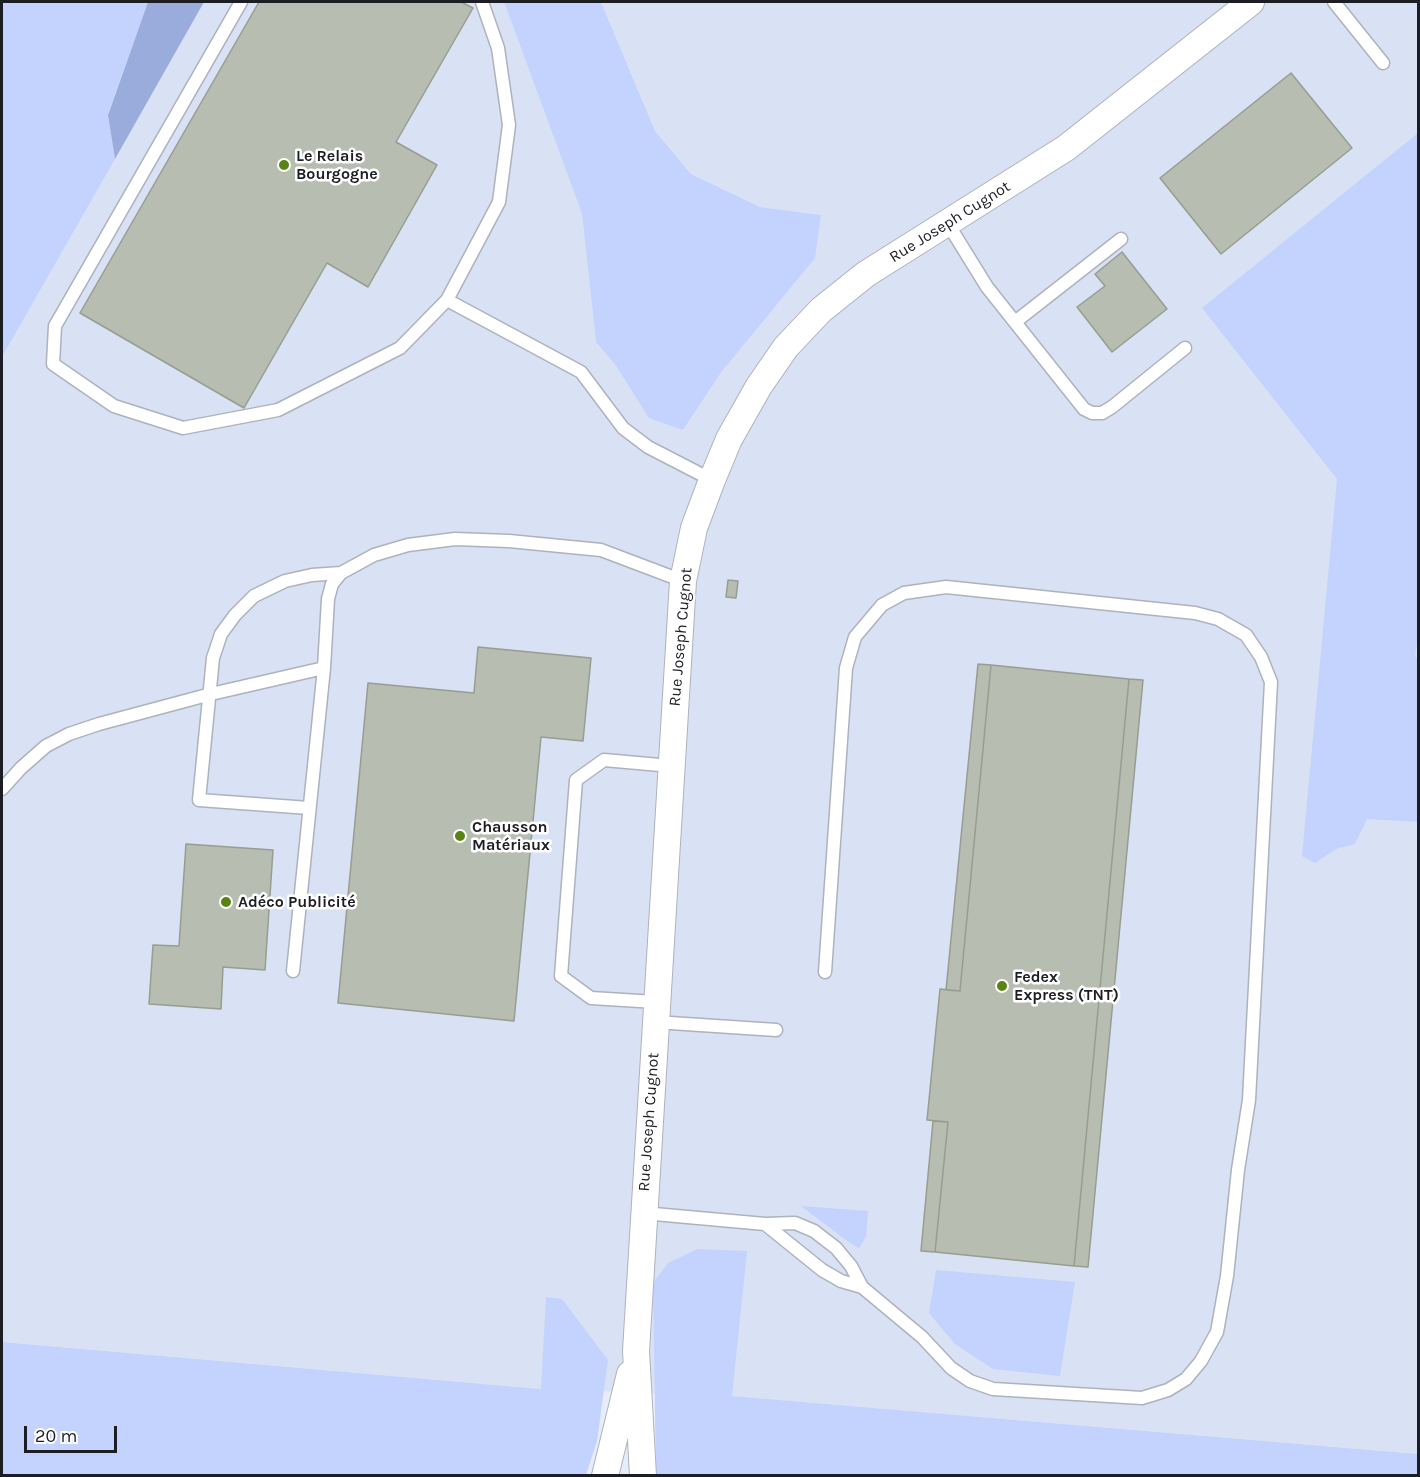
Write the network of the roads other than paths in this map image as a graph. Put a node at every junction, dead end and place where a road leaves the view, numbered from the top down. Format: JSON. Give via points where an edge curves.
{"nodes":[{"id":1,"x":241,"y":2,"type":"edge"},
{"id":2,"x":482,"y":2,"type":"edge"},
{"id":3,"x":1251,"y":2,"type":"edge"},
{"id":4,"x":1334,"y":2,"type":"edge"},
{"id":5,"x":1383,"y":63,"type":"dead end"},
{"id":6,"x":948,"y":224,"type":"junction"},
{"id":7,"x":1120,"y":239,"type":"dead end"},
{"id":8,"x":447,"y":300,"type":"junction"},
{"id":9,"x":1015,"y":322,"type":"junction"},
{"id":10,"x":1185,"y":348,"type":"dead end"},
{"id":11,"x":712,"y":480,"type":"junction"},
{"id":12,"x":341,"y":573,"type":"junction"},
{"id":13,"x":683,"y":581,"type":"junction"},
{"id":14,"x":324,"y":668,"type":"junction"},
{"id":15,"x":211,"y":694,"type":"junction"},
{"id":16,"x":671,"y":766,"type":"junction"},
{"id":17,"x":2,"y":789,"type":"edge"},
{"id":18,"x":309,"y":808,"type":"junction"},
{"id":19,"x":293,"y":971,"type":"dead end"},
{"id":20,"x":825,"y":972,"type":"dead end"},
{"id":21,"x":656,"y":1012,"type":"junction"},
{"id":22,"x":776,"y":1030,"type":"dead end"},
{"id":23,"x":643,"y":1214,"type":"junction"},
{"id":24,"x":765,"y":1224,"type":"junction"},
{"id":25,"x":862,"y":1287,"type":"junction"},
{"id":26,"x":636,"y":1351,"type":"junction"},
{"id":27,"x":605,"y":1476,"type":"edge"},
{"id":28,"x":643,"y":1476,"type":"edge"}],
"edges":[{"from":1,"to":8,"type":"lane","via":[[55,326],[53,364],[114,406],[183,428],[278,410],[400,348]]},
{"from":2,"to":8,"type":"lane","via":[[498,48],[509,124],[499,202]]},
{"from":3,"to":6,"type":"street","name":"Rue Joseph Cugnot","via":[[1066,148]]},
{"from":4,"to":5,"type":"lane"},
{"from":6,"to":9,"type":"lane","via":[[987,287]]},
{"from":6,"to":11,"type":"street","name":"Rue Joseph Cugnot","via":[[866,274],[821,310],[786,347],[729,439]]},
{"from":7,"to":9,"type":"lane"},
{"from":8,"to":11,"type":"lane","via":[[581,372],[623,428],[648,447]]},
{"from":9,"to":10,"type":"lane","via":[[1084,409],[1092,413],[1112,407]]},
{"from":11,"to":13,"type":"street","name":"Rue Joseph Cugnot","via":[[694,528]]},
{"from":12,"to":13,"type":"lane","via":[[374,555],[408,545],[455,539],[601,550]]},
{"from":12,"to":14,"type":"lane","via":[[332,584],[328,599]]},
{"from":12,"to":15,"type":"lane","via":[[285,581],[254,596],[221,634],[213,658]]},
{"from":13,"to":16,"type":"street","name":"Rue Joseph Cugnot"},
{"from":14,"to":15,"type":"lane"},
{"from":14,"to":18,"type":"lane"},
{"from":15,"to":17,"type":"lane","via":[[69,734],[46,746]]},
{"from":15,"to":18,"type":"lane","via":[[199,800]]},
{"from":16,"to":21,"type":"street","name":"Rue Joseph Cugnot"},
{"from":16,"to":21,"type":"lane","via":[[604,760],[576,780],[561,976],[591,998]]},
{"from":18,"to":19,"type":"lane"},
{"from":20,"to":25,"type":"lane","via":[[846,668],[855,637],[882,605],[904,593],[946,587],[1195,613],[1218,619],[1246,635],[1271,682],[1249,1100],[1217,1332],[1201,1361],[1186,1379],[1142,1398],[993,1389],[951,1368]]},
{"from":21,"to":22,"type":"lane"},
{"from":21,"to":23,"type":"street","name":"Rue Joseph Cugnot"},
{"from":23,"to":24,"type":"lane"},
{"from":23,"to":26,"type":"street","name":"Rue Joseph Cugnot"},
{"from":24,"to":25,"type":"lane","via":[[822,1270]]},
{"from":24,"to":25,"type":"lane","via":[[795,1223],[814,1231],[836,1248]]},
{"from":26,"to":27,"type":"street","name":"Rue Joseph Cugnot"},
{"from":26,"to":28,"type":"street","name":"Rue Joseph Cugnot"}]}
